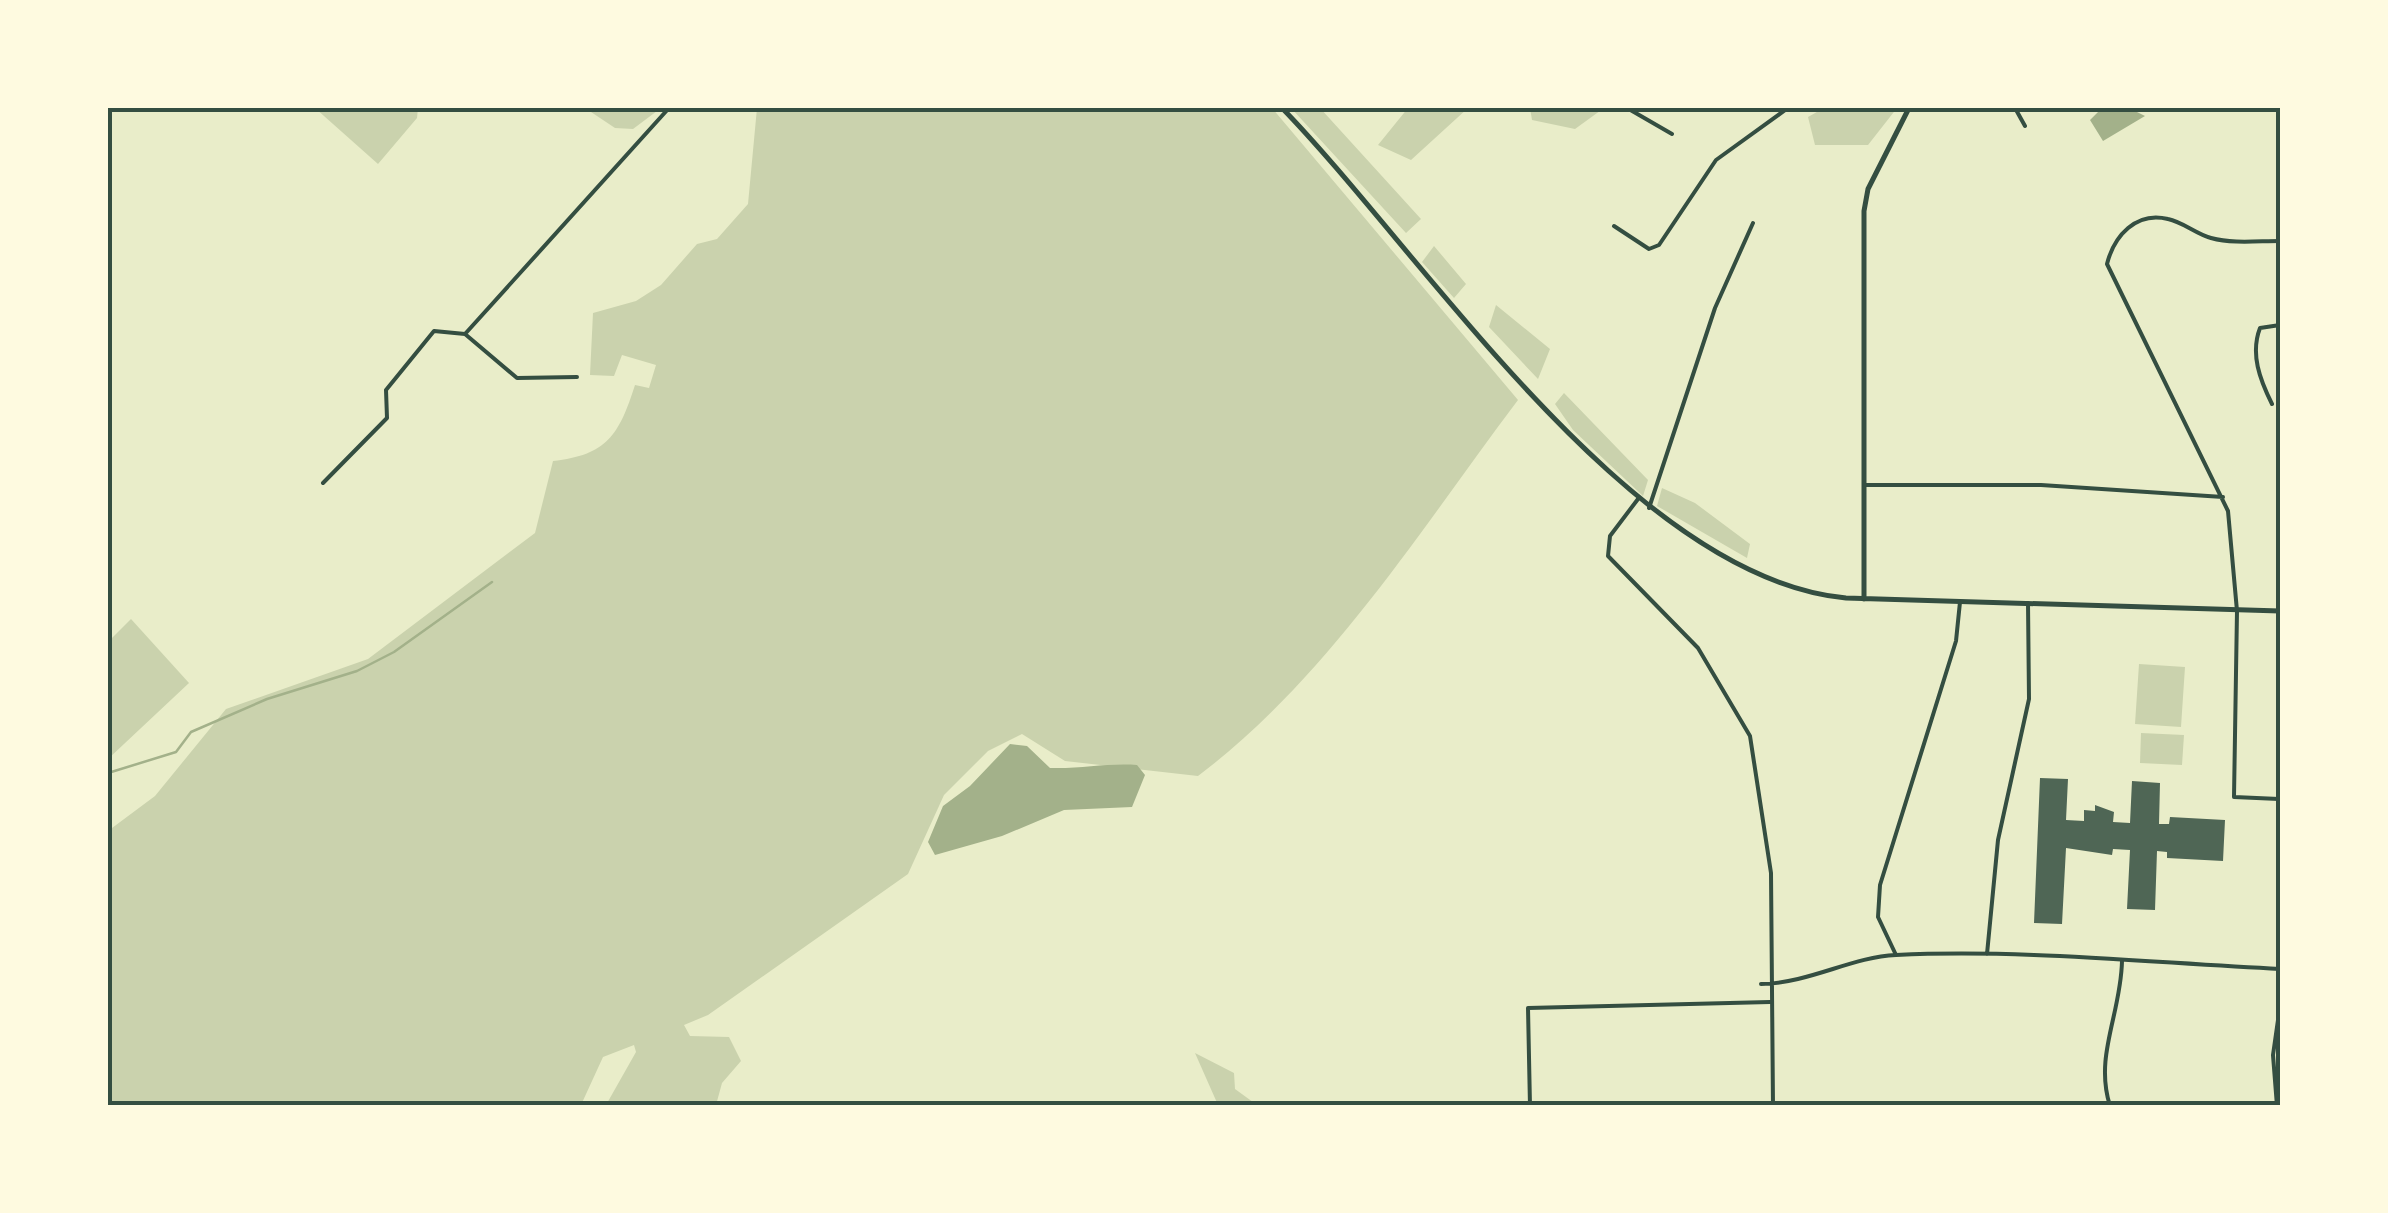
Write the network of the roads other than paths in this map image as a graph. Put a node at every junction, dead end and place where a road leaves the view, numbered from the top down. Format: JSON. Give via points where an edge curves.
{"nodes":[{"id":1,"x":669,"y":108,"type":"edge"},
{"id":2,"x":1282,"y":108,"type":"edge"},
{"id":3,"x":1627,"y":108,"type":"edge"},
{"id":4,"x":1788,"y":108,"type":"edge"},
{"id":5,"x":1909,"y":108,"type":"edge"},
{"id":6,"x":2015,"y":108,"type":"edge"},
{"id":7,"x":2025,"y":126,"type":"dead end"},
{"id":8,"x":1672,"y":134,"type":"dead end"},
{"id":9,"x":1753,"y":223,"type":"dead end"},
{"id":10,"x":1614,"y":226,"type":"dead end"},
{"id":11,"x":2280,"y":240,"type":"edge"},
{"id":12,"x":2280,"y":326,"type":"edge"},
{"id":13,"x":465,"y":334,"type":"junction"},
{"id":14,"x":577,"y":377,"type":"dead end"},
{"id":15,"x":2272,"y":404,"type":"dead end"},
{"id":16,"x":323,"y":484,"type":"dead end"},
{"id":17,"x":1865,"y":485,"type":"junction"},
{"id":18,"x":2222,"y":497,"type":"junction"},
{"id":19,"x":1638,"y":498,"type":"junction"},
{"id":20,"x":1649,"y":508,"type":"junction"},
{"id":21,"x":1864,"y":599,"type":"junction"},
{"id":22,"x":1960,"y":602,"type":"junction"},
{"id":23,"x":2028,"y":603,"type":"junction"},
{"id":24,"x":2237,"y":610,"type":"junction"},
{"id":25,"x":2280,"y":611,"type":"edge"},
{"id":26,"x":2279,"y":799,"type":"edge"},
{"id":27,"x":1896,"y":955,"type":"junction"},
{"id":28,"x":1987,"y":956,"type":"junction"},
{"id":29,"x":2122,"y":961,"type":"junction"},
{"id":30,"x":2280,"y":969,"type":"edge"},
{"id":31,"x":1770,"y":983,"type":"junction"},
{"id":32,"x":1761,"y":984,"type":"dead end"},
{"id":33,"x":1770,"y":1002,"type":"junction"},
{"id":34,"x":2280,"y":1006,"type":"edge"},
{"id":35,"x":1530,"y":1106,"type":"edge"},
{"id":36,"x":1773,"y":1106,"type":"edge"},
{"id":37,"x":2110,"y":1106,"type":"edge"},
{"id":38,"x":2277,"y":1106,"type":"edge"}],
"edges":[{"from":1,"to":13,"type":"street"},
{"from":2,"to":19,"type":"street","via":[[1492,350]]},
{"from":3,"to":8,"type":"street"},
{"from":4,"to":10,"type":"street","via":[[1716,160],[1659,245],[1649,249]]},
{"from":5,"to":17,"type":"street","via":[[1868,189],[1864,212]]},
{"from":6,"to":7,"type":"street"},
{"from":9,"to":20,"type":"street","via":[[1715,308]]},
{"from":11,"to":18,"type":"street","via":[[2209,238],[2156,218],[2125,229],[2112,242],[2108,264]]},
{"from":12,"to":15,"type":"street","via":[[2260,328],[2256,338]]},
{"from":13,"to":14,"type":"street","via":[[517,378]]},
{"from":13,"to":16,"type":"street","via":[[434,331],[386,390],[387,418]]},
{"from":17,"to":18,"type":"street","via":[[2041,485]]},
{"from":17,"to":21,"type":"street"},
{"from":18,"to":24,"type":"street","via":[[2233,541]]},
{"from":19,"to":20,"type":"street"},
{"from":19,"to":31,"type":"street","via":[[1610,536],[1608,556],[1698,648],[1750,736],[1772,872]]},
{"from":20,"to":21,"type":"street","via":[[1769,578],[1807,593]]},
{"from":21,"to":22,"type":"street"},
{"from":22,"to":23,"type":"street"},
{"from":22,"to":27,"type":"street","via":[[1956,641],[1880,884],[1878,917]]},
{"from":23,"to":24,"type":"street"},
{"from":23,"to":28,"type":"street","via":[[2029,699],[1998,840]]},
{"from":24,"to":25,"type":"street"},
{"from":24,"to":26,"type":"street","via":[[2234,797]]},
{"from":27,"to":28,"type":"street"},
{"from":27,"to":31,"type":"street"},
{"from":28,"to":29,"type":"street"},
{"from":29,"to":30,"type":"street"},
{"from":29,"to":37,"type":"street","via":[[2118,1012],[2102,1063]]},
{"from":31,"to":32,"type":"street"},
{"from":31,"to":33,"type":"street"},
{"from":33,"to":35,"type":"street","via":[[1528,1008]]},
{"from":33,"to":36,"type":"street"},
{"from":34,"to":38,"type":"street"}]}
